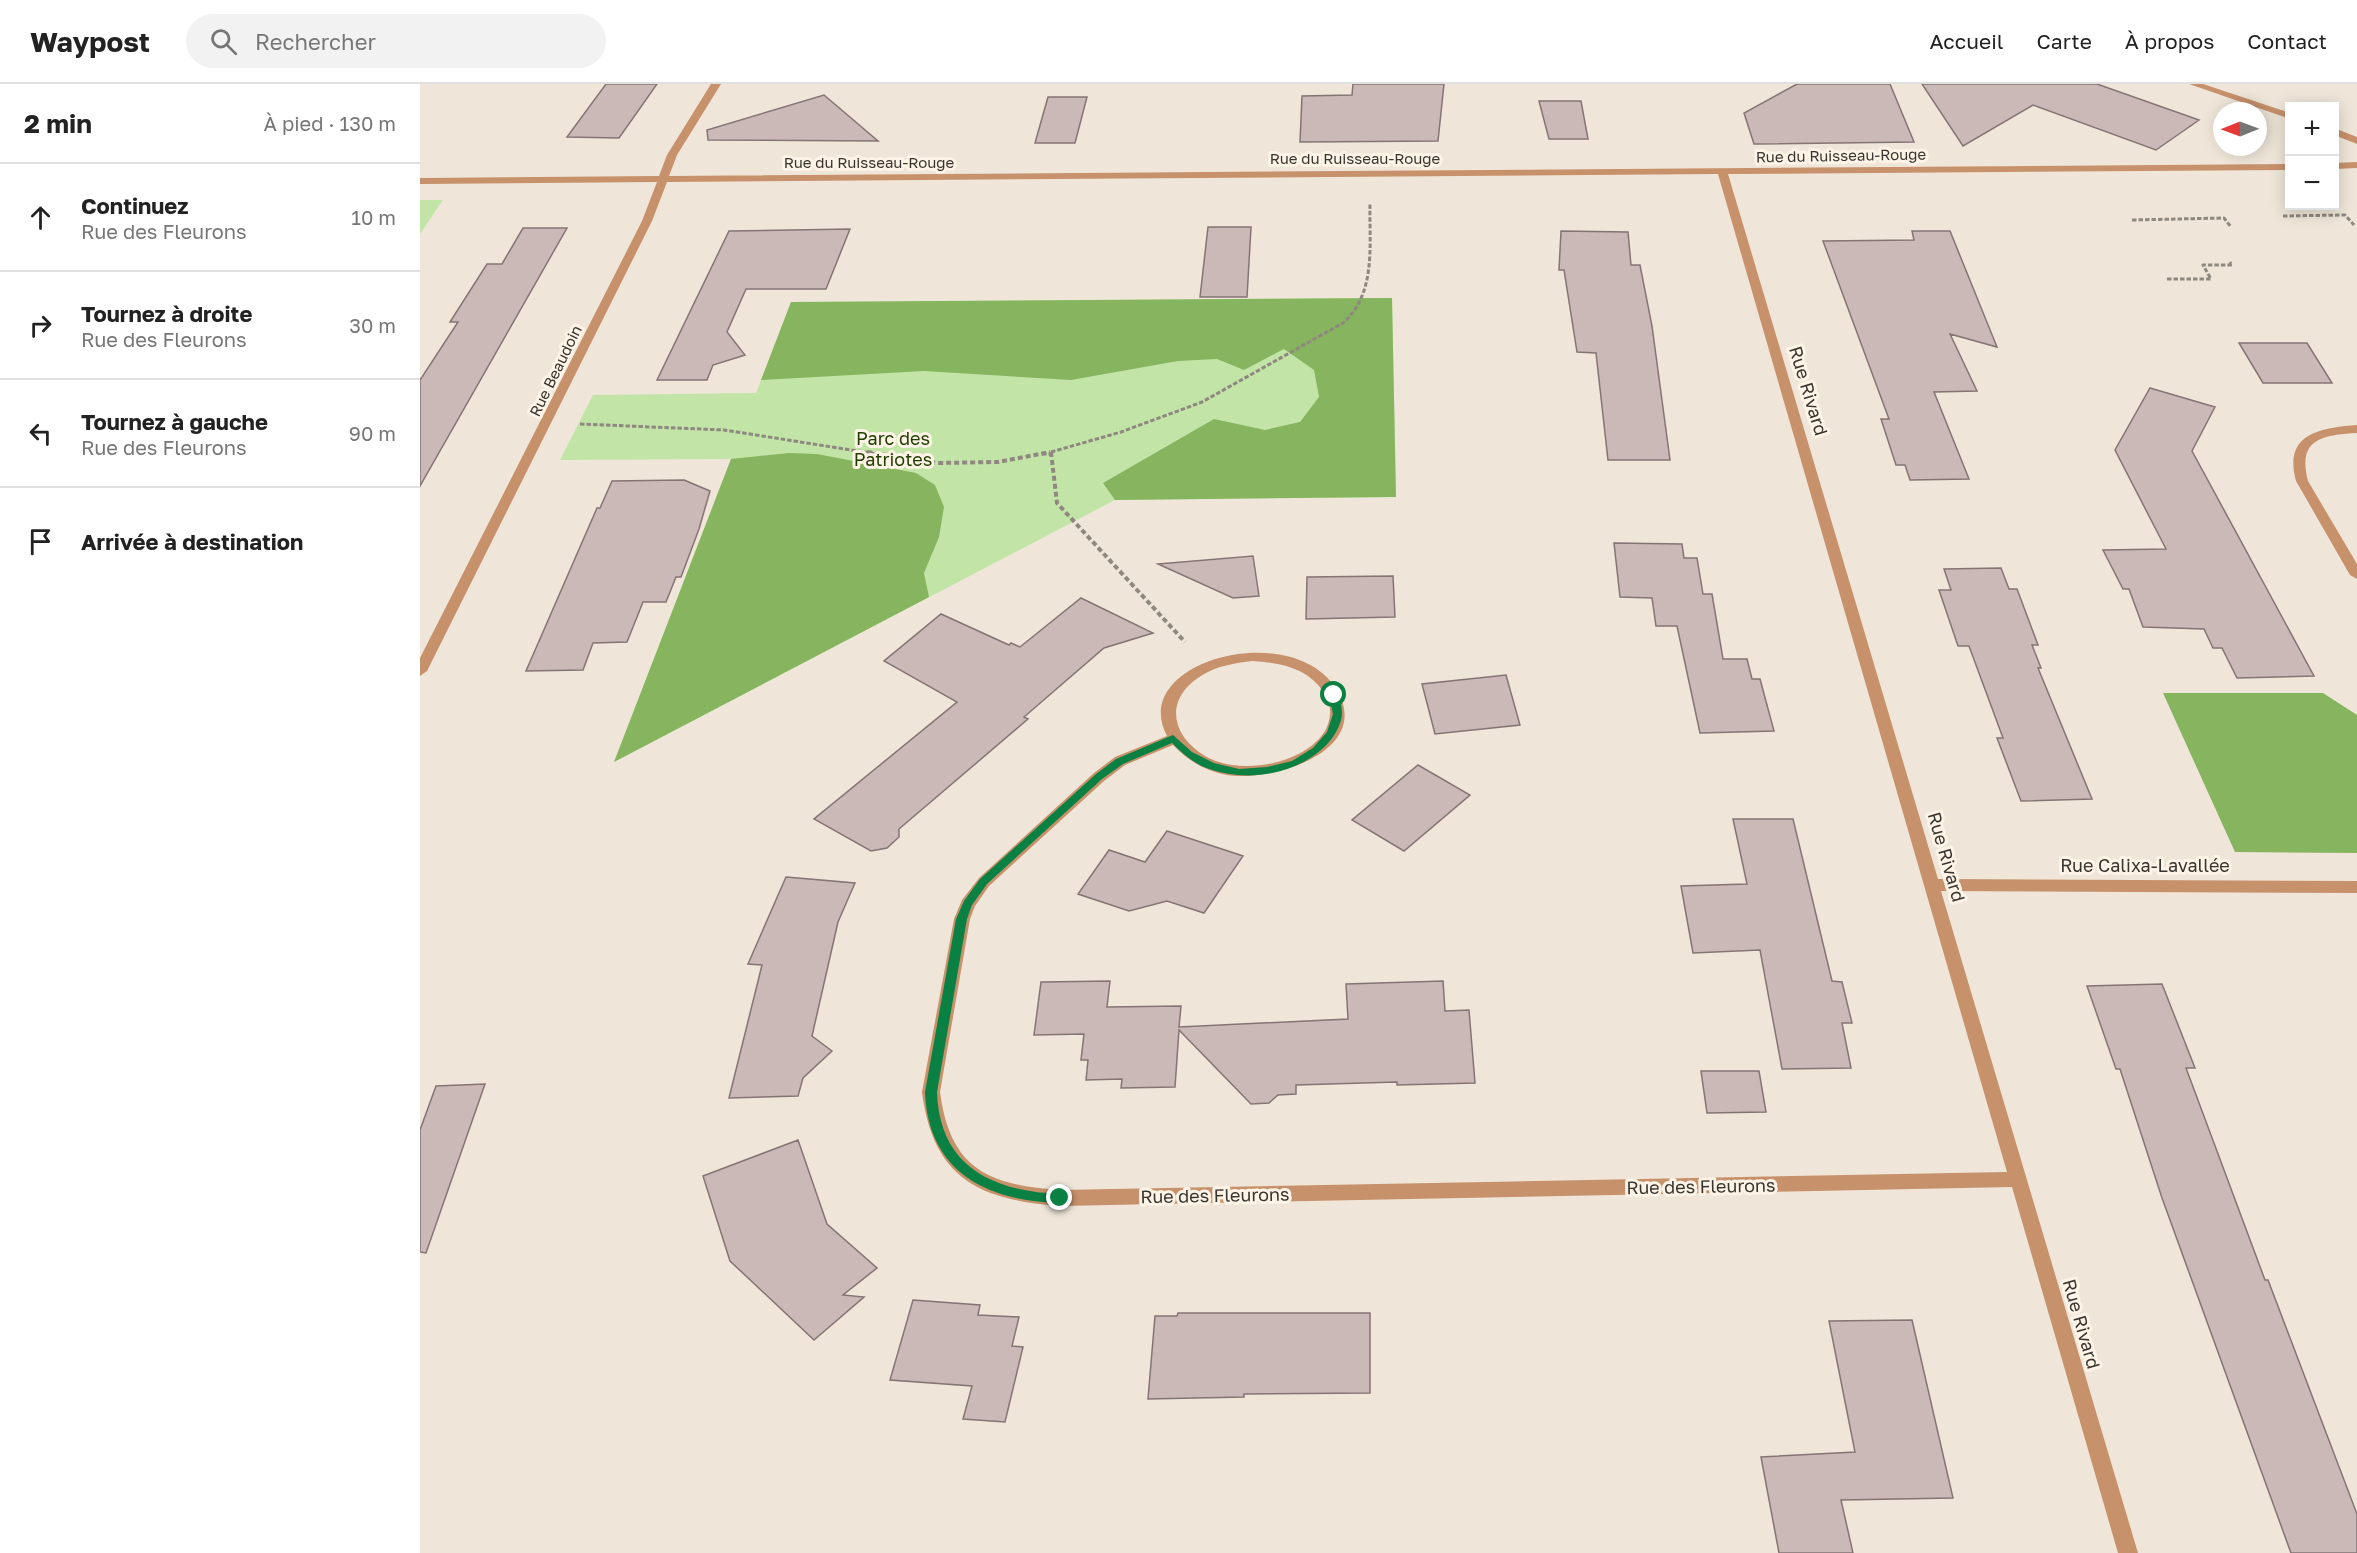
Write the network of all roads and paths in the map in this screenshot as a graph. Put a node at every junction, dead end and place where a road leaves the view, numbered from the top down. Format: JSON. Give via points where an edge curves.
{"nodes":[{"id":1,"x":716,"y":84,"type":"edge"},
{"id":2,"x":2194,"y":84,"type":"edge"},
{"id":3,"x":2285,"y":115,"type":"edge"},
{"id":4,"x":2339,"y":133,"type":"edge"},
{"id":5,"x":2357,"y":141,"type":"edge"},
{"id":6,"x":2357,"y":165,"type":"edge"},
{"id":7,"x":2339,"y":166,"type":"edge"},
{"id":8,"x":2285,"y":167,"type":"edge"},
{"id":9,"x":1723,"y":172,"type":"junction"},
{"id":10,"x":1371,"y":174,"type":"junction"},
{"id":11,"x":662,"y":180,"type":"junction"},
{"id":12,"x":420,"y":182,"type":"edge"},
{"id":13,"x":2283,"y":216,"type":"dead end"},
{"id":14,"x":2132,"y":220,"type":"dead end"},
{"id":15,"x":2354,"y":225,"type":"dead end"},
{"id":16,"x":2230,"y":227,"type":"dead end"},
{"id":17,"x":2230,"y":262,"type":"dead end"},
{"id":18,"x":2167,"y":279,"type":"dead end"},
{"id":19,"x":546,"y":425,"type":"junction"},
{"id":20,"x":2357,"y":429,"type":"edge"},
{"id":21,"x":1051,"y":452,"type":"junction"},
{"id":22,"x":2357,"y":575,"type":"edge"},
{"id":23,"x":1207,"y":667,"type":"junction"},
{"id":24,"x":420,"y":671,"type":"edge"},
{"id":25,"x":1173,"y":739,"type":"junction"},
{"id":26,"x":1934,"y":885,"type":"junction"},
{"id":27,"x":2357,"y":887,"type":"edge"},
{"id":28,"x":2019,"y":1179,"type":"junction"},
{"id":29,"x":2128,"y":1553,"type":"edge"}],
"edges":[{"from":1,"to":11,"type":"street","name":"Rue Beaudoin","via":[[672,155]]},
{"from":2,"to":3,"type":"street"},
{"from":4,"to":5,"type":"street"},
{"from":6,"to":7,"type":"street"},
{"from":8,"to":9,"type":"street","name":"Rue du Ruisseau-Rouge"},
{"from":9,"to":10,"type":"street","name":"Rue du Ruisseau-Rouge"},
{"from":9,"to":26,"type":"street","name":"Rue Rivard"},
{"from":10,"to":11,"type":"street","name":"Rue du Ruisseau-Rouge"},
{"from":10,"to":21,"type":"path","via":[[1366,285],[1356,311],[1343,323],[1202,402],[1122,432]]},
{"from":11,"to":12,"type":"street","name":"Rue du Ruisseau-Rouge"},
{"from":11,"to":19,"type":"street","name":"Rue Beaudoin","via":[[647,221]]},
{"from":13,"to":15,"type":"path","via":[[2345,215]]},
{"from":14,"to":16,"type":"path","via":[[2224,218]]},
{"from":17,"to":18,"type":"path","via":[[2232,265],[2203,265],[2211,279]]},
{"from":19,"to":21,"type":"path","via":[[708,428],[937,463],[998,462]]},
{"from":19,"to":24,"type":"street","name":"Rue Beaudoin"},
{"from":20,"to":22,"type":"street","via":[[2321,434],[2306,442],[2298,453],[2296,466]]},
{"from":21,"to":23,"type":"path","via":[[1057,503]]},
{"from":23,"to":25,"type":"street","via":[[1182,684],[1170,701],[1168,720]]},
{"from":23,"to":25,"type":"street","via":[[1252,656],[1279,658],[1303,666],[1322,679],[1334,695],[1338,714],[1331,733],[1317,750],[1295,763],[1267,771],[1239,772],[1204,762]]},
{"from":25,"to":28,"type":"street","name":"Rue des Fleurons","via":[[1120,761],[1099,777],[984,882],[968,904],[933,1080],[932,1113],[950,1154],[986,1184],[1038,1198],[1060,1198]]},
{"from":26,"to":27,"type":"street","name":"Rue Calixa-Lavallée"},
{"from":26,"to":28,"type":"street","name":"Rue Rivard"},
{"from":28,"to":29,"type":"street","name":"Rue Rivard"}]}
